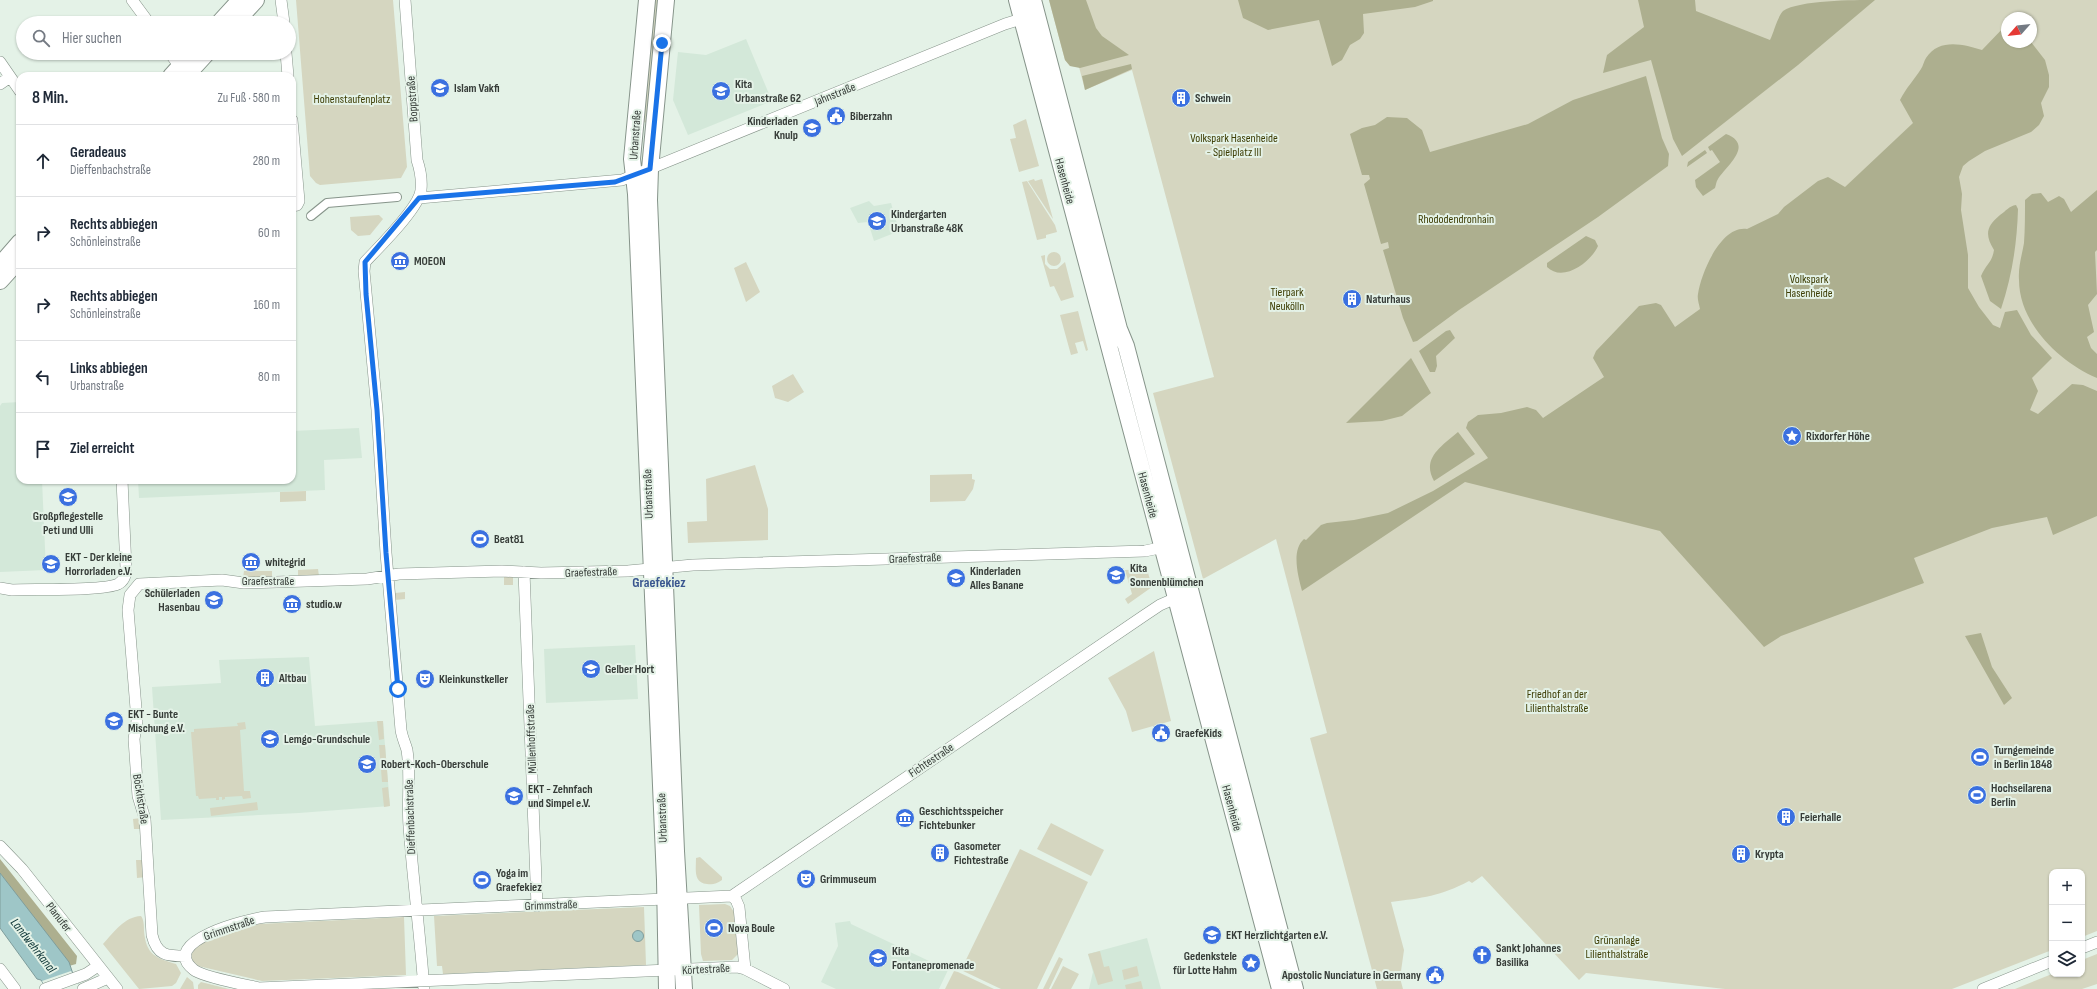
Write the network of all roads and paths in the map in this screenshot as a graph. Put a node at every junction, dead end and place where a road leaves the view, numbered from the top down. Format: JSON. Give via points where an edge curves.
{"nodes":[{"id":1,"x":132,"y":0,"type":"edge"},
{"id":2,"x":240,"y":0,"type":"edge"},
{"id":3,"x":256,"y":0,"type":"edge"},
{"id":4,"x":281,"y":0,"type":"edge"},
{"id":5,"x":404,"y":0,"type":"edge"},
{"id":6,"x":647,"y":0,"type":"edge"},
{"id":7,"x":666,"y":0,"type":"edge"},
{"id":8,"x":1017,"y":0,"type":"edge"},
{"id":9,"x":1031,"y":11,"type":"edge"},
{"id":10,"x":144,"y":16,"type":"edge"},
{"id":11,"x":225,"y":16,"type":"edge"},
{"id":12,"x":241,"y":16,"type":"edge"},
{"id":13,"x":283,"y":16,"type":"edge"},
{"id":14,"x":173,"y":60,"type":"edge"},
{"id":15,"x":187,"y":60,"type":"edge"},
{"id":16,"x":197,"y":60,"type":"edge"},
{"id":17,"x":287,"y":60,"type":"edge"},
{"id":18,"x":0,"y":62,"type":"edge"},
{"id":19,"x":179,"y":72,"type":"edge"},
{"id":20,"x":180,"y":72,"type":"edge"},
{"id":21,"x":180,"y":72,"type":"edge"},
{"id":22,"x":288,"y":72,"type":"edge"},
{"id":23,"x":10,"y":77,"type":"junction"},
{"id":24,"x":0,"y":84,"type":"edge"},
{"id":25,"x":16,"y":85,"type":"edge"},
{"id":26,"x":635,"y":128,"type":"junction"},
{"id":27,"x":654,"y":130,"type":"junction"},
{"id":28,"x":296,"y":166,"type":"edge"},
{"id":29,"x":650,"y":169,"type":"junction"},
{"id":30,"x":634,"y":176,"type":"junction"},
{"id":31,"x":397,"y":197,"type":"dead end"},
{"id":32,"x":419,"y":198,"type":"junction"},
{"id":33,"x":296,"y":204,"type":"edge"},
{"id":34,"x":311,"y":216,"type":"dead end"},
{"id":35,"x":16,"y":247,"type":"edge"},
{"id":36,"x":16,"y":263,"type":"edge"},
{"id":37,"x":0,"y":265,"type":"edge"},
{"id":38,"x":0,"y":281,"type":"edge"},
{"id":39,"x":122,"y":484,"type":"edge"},
{"id":40,"x":1165,"y":493,"type":"junction"},
{"id":41,"x":1149,"y":497,"type":"junction"},
{"id":42,"x":1170,"y":546,"type":"junction"},
{"id":43,"x":658,"y":568,"type":"junction"},
{"id":44,"x":524,"y":572,"type":"junction"},
{"id":45,"x":388,"y":576,"type":"junction"},
{"id":46,"x":0,"y":588,"type":"edge"},
{"id":47,"x":130,"y":595,"type":"joint"},
{"id":48,"x":1176,"y":598,"type":"junction"},
{"id":49,"x":0,"y":846,"type":"edge"},
{"id":50,"x":732,"y":896,"type":"junction"},
{"id":51,"x":672,"y":899,"type":"junction"},
{"id":52,"x":537,"y":906,"type":"junction"},
{"id":53,"x":417,"y":910,"type":"junction"},
{"id":54,"x":2097,"y":942,"type":"edge"},
{"id":55,"x":2085,"y":947,"type":"edge"},
{"id":56,"x":186,"y":956,"type":"junction"},
{"id":57,"x":2049,"y":962,"type":"edge"},
{"id":58,"x":98,"y":966,"type":"junction"},
{"id":59,"x":0,"y":969,"type":"edge"},
{"id":60,"x":745,"y":969,"type":"junction"},
{"id":61,"x":667,"y":970,"type":"junction"},
{"id":62,"x":683,"y":970,"type":"junction"},
{"id":63,"x":108,"y":978,"type":"junction"},
{"id":64,"x":424,"y":985,"type":"edge"},
{"id":65,"x":15,"y":989,"type":"edge"},
{"id":66,"x":46,"y":989,"type":"edge"},
{"id":67,"x":83,"y":989,"type":"edge"},
{"id":68,"x":117,"y":989,"type":"edge"},
{"id":69,"x":667,"y":989,"type":"edge"},
{"id":70,"x":684,"y":989,"type":"edge"},
{"id":71,"x":784,"y":989,"type":"edge"},
{"id":72,"x":1280,"y":989,"type":"edge"},
{"id":73,"x":1295,"y":989,"type":"edge"},
{"id":74,"x":1983,"y":989,"type":"edge"}],
"edges":[{"from":1,"to":10,"type":"street"},
{"from":2,"to":11,"type":"main road"},
{"from":3,"to":12,"type":"main road"},
{"from":4,"to":13,"type":"street"},
{"from":5,"to":32,"type":"street","name":"Boppstraße","via":[[417,160],[420,170]]},
{"from":6,"to":26,"type":"main road","name":"Urbanstraße"},
{"from":7,"to":27,"type":"main road","name":"Urbanstraße"},
{"from":8,"to":9,"type":"main road","name":"Hasenheide"},
{"from":9,"to":29,"type":"street","name":"Jahnstraße"},
{"from":9,"to":40,"type":"main road","name":"Hasenheide"},
{"from":9,"to":41,"type":"main road","name":"Hasenheide"},
{"from":14,"to":19,"type":"street"},
{"from":15,"to":20,"type":"main road"},
{"from":16,"to":21,"type":"main road"},
{"from":17,"to":22,"type":"street"},
{"from":18,"to":23,"type":"street"},
{"from":23,"to":24,"type":"street"},
{"from":23,"to":25,"type":"street"},
{"from":26,"to":27,"type":"main road"},
{"from":26,"to":30,"type":"main road","name":"Urbanstraße","via":[[632,159]]},
{"from":27,"to":29,"type":"main road","name":"Urbanstraße"},
{"from":28,"to":33,"type":"street","via":[[299,201]]},
{"from":29,"to":30,"type":"street","name":"Jahnstraße"},
{"from":29,"to":43,"type":"main road","name":"Urbanstraße"},
{"from":30,"to":32,"type":"street","name":"Jahnstraße","via":[[615,182]]},
{"from":30,"to":43,"type":"main road","name":"Urbanstraße"},
{"from":31,"to":34,"type":"street","via":[[327,203]]},
{"from":32,"to":45,"type":"street","name":"Dieffenbachstraße","via":[[365,262],[364,271],[377,410]]},
{"from":35,"to":37,"type":"main road"},
{"from":36,"to":38,"type":"main road"},
{"from":39,"to":46,"type":"street","via":[[126,574],[120,583],[112,586],[12,590]]},
{"from":40,"to":41,"type":"main road"},
{"from":40,"to":42,"type":"main road","name":"Hasenheide"},
{"from":41,"to":42,"type":"main road","name":"Hasenheide"},
{"from":42,"to":43,"type":"street","name":"Graefestraße","via":[[1145,551]]},
{"from":42,"to":48,"type":"main road","name":"Hasenheide"},
{"from":42,"to":73,"type":"main road","name":"Hasenheide"},
{"from":43,"to":44,"type":"street","name":"Graefestraße"},
{"from":43,"to":51,"type":"main road","name":"Urbanstraße"},
{"from":44,"to":45,"type":"street","name":"Graefestraße","via":[[512,570]]},
{"from":44,"to":52,"type":"street","name":"Müllenhoffstraße"},
{"from":45,"to":47,"type":"street","name":"Graefestraße","via":[[244,583],[222,580],[144,582],[135,587]]},
{"from":45,"to":53,"type":"street","name":"Dieffenbachstraße","via":[[402,736],[406,750],[409,785],[407,808]]},
{"from":47,"to":56,"type":"street","name":"Böckhstraße","via":[[128,610],[137,717],[134,739],[138,796],[145,819],[152,935],[156,948],[161,952]]},
{"from":48,"to":50,"type":"street","name":"Fichtestraße","via":[[1160,605],[1122,630]]},
{"from":48,"to":72,"type":"main road","name":"Hasenheide"},
{"from":49,"to":58,"type":"street","name":"Planufer","via":[[22,869]]},
{"from":50,"to":51,"type":"street"},
{"from":50,"to":60,"type":"street","name":"Körtestraße","via":[[739,907]]},
{"from":51,"to":52,"type":"street","name":"Grimmstraße"},
{"from":51,"to":61,"type":"main road","name":"Urbanstraße"},
{"from":51,"to":62,"type":"main road","name":"Urbanstraße"},
{"from":52,"to":53,"type":"street","name":"Grimmstraße"},
{"from":53,"to":56,"type":"street","name":"Grimmstraße","via":[[256,918],[196,939],[188,947]]},
{"from":53,"to":64,"type":"street","name":"Dieffenbachstraße"},
{"from":54,"to":55,"type":"street"},
{"from":56,"to":64,"type":"street","via":[[189,964],[198,972],[259,988]]},
{"from":57,"to":74,"type":"street"},
{"from":58,"to":63,"type":"street","name":"Planufer"},
{"from":58,"to":66,"type":"street"},
{"from":59,"to":65,"type":"street"},
{"from":60,"to":62,"type":"street","name":"Körtestraße","via":[[736,967]]},
{"from":60,"to":71,"type":"street","name":"Körtestraße"},
{"from":61,"to":62,"type":"street","name":"Körtestraße"},
{"from":61,"to":64,"type":"street"},
{"from":61,"to":69,"type":"main road","name":"Urbanstraße"},
{"from":62,"to":70,"type":"main road","name":"Urbanstraße"},
{"from":63,"to":67,"type":"street"},
{"from":63,"to":68,"type":"street","name":"Planufer"}]}
